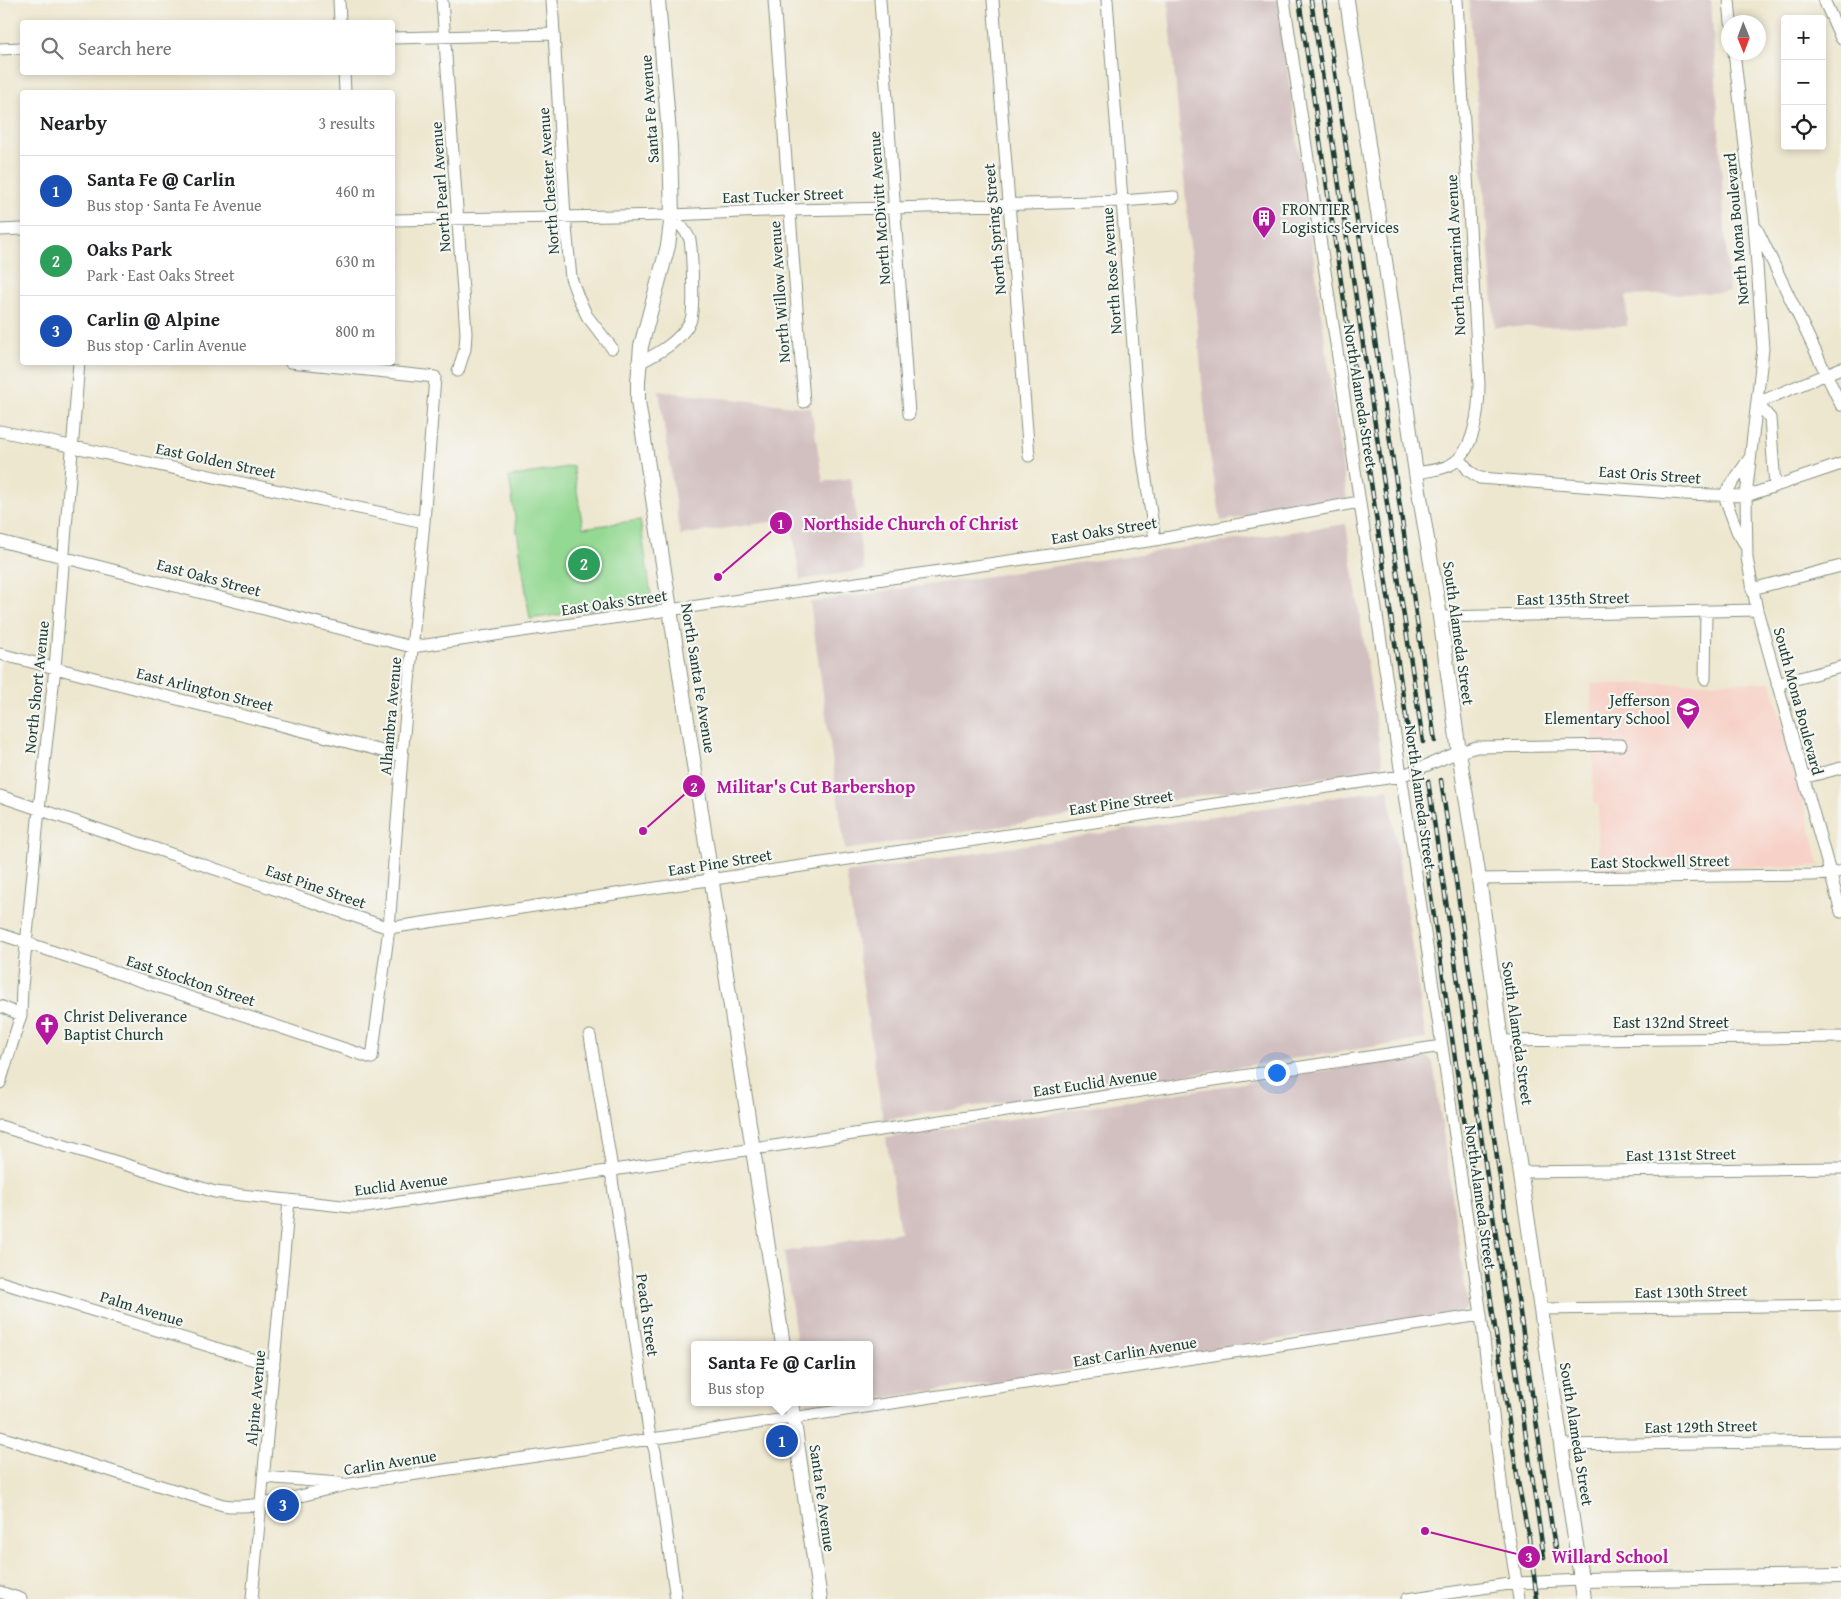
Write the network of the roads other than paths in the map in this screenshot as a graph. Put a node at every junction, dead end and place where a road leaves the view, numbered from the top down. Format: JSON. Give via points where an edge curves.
{"nodes":[{"id":1,"x":338,"y":0,"type":"edge"},
{"id":2,"x":442,"y":0,"type":"edge"},
{"id":3,"x":552,"y":0,"type":"edge"},
{"id":4,"x":658,"y":0,"type":"edge"},
{"id":5,"x":774,"y":0,"type":"edge"},
{"id":6,"x":880,"y":0,"type":"edge"},
{"id":7,"x":993,"y":0,"type":"edge"},
{"id":8,"x":1107,"y":0,"type":"edge"},
{"id":9,"x":1284,"y":0,"type":"edge"},
{"id":10,"x":1347,"y":0,"type":"edge"},
{"id":11,"x":1457,"y":0,"type":"edge"},
{"id":12,"x":1728,"y":0,"type":"edge"},
{"id":13,"x":1824,"y":0,"type":"edge"},
{"id":14,"x":1730,"y":15,"type":"edge"},
{"id":15,"x":340,"y":20,"type":"edge"},
{"id":16,"x":554,"y":34,"type":"junction"},
{"id":17,"x":395,"y":38,"type":"edge"},
{"id":18,"x":445,"y":38,"type":"junction"},
{"id":19,"x":1841,"y":38,"type":"edge"},
{"id":20,"x":20,"y":48,"type":"edge"},
{"id":21,"x":0,"y":49,"type":"edge"},
{"id":22,"x":1735,"y":60,"type":"edge"},
{"id":23,"x":344,"y":75,"type":"edge"},
{"id":24,"x":345,"y":90,"type":"edge"},
{"id":25,"x":1174,"y":196,"type":"dead end"},
{"id":26,"x":1122,"y":201,"type":"junction"},
{"id":27,"x":1008,"y":205,"type":"junction"},
{"id":28,"x":895,"y":208,"type":"junction"},
{"id":29,"x":788,"y":210,"type":"junction"},
{"id":30,"x":672,"y":215,"type":"junction"},
{"id":31,"x":565,"y":217,"type":"junction"},
{"id":32,"x":459,"y":218,"type":"junction"},
{"id":33,"x":395,"y":220,"type":"edge"},
{"id":34,"x":1754,"y":223,"type":"junction"},
{"id":35,"x":20,"y":229,"type":"edge"},
{"id":36,"x":0,"y":230,"type":"edge"},
{"id":37,"x":612,"y":348,"type":"dead end"},
{"id":38,"x":639,"y":363,"type":"junction"},
{"id":39,"x":79,"y":365,"type":"edge"},
{"id":40,"x":346,"y":365,"type":"edge"},
{"id":41,"x":364,"y":366,"type":"edge"},
{"id":42,"x":1841,"y":368,"type":"edge"},
{"id":43,"x":458,"y":371,"type":"dead end"},
{"id":44,"x":1827,"y":374,"type":"junction"},
{"id":45,"x":804,"y":402,"type":"dead end"},
{"id":46,"x":1756,"y":403,"type":"junction"},
{"id":47,"x":1841,"y":405,"type":"edge"},
{"id":48,"x":909,"y":414,"type":"dead end"},
{"id":49,"x":0,"y":431,"type":"edge"},
{"id":50,"x":72,"y":446,"type":"junction"},
{"id":51,"x":1029,"y":456,"type":"dead end"},
{"id":52,"x":1750,"y":457,"type":"junction"},
{"id":53,"x":1460,"y":458,"type":"junction"},
{"id":54,"x":1841,"y":464,"type":"edge"},
{"id":55,"x":1416,"y":473,"type":"junction"},
{"id":56,"x":1775,"y":486,"type":"junction"},
{"id":57,"x":1724,"y":495,"type":"junction"},
{"id":58,"x":1746,"y":496,"type":"junction"},
{"id":59,"x":1359,"y":502,"type":"junction"},
{"id":60,"x":424,"y":522,"type":"junction"},
{"id":61,"x":1155,"y":540,"type":"junction"},
{"id":62,"x":0,"y":541,"type":"edge"},
{"id":63,"x":1746,"y":545,"type":"junction"},
{"id":64,"x":65,"y":556,"type":"junction"},
{"id":65,"x":1841,"y":566,"type":"edge"},
{"id":66,"x":1752,"y":589,"type":"junction"},
{"id":67,"x":1757,"y":610,"type":"junction"},
{"id":68,"x":672,"y":611,"type":"junction"},
{"id":69,"x":1706,"y":612,"type":"junction"},
{"id":70,"x":1440,"y":617,"type":"junction"},
{"id":71,"x":412,"y":647,"type":"junction"},
{"id":72,"x":0,"y":654,"type":"edge"},
{"id":73,"x":1841,"y":667,"type":"edge"},
{"id":74,"x":55,"y":668,"type":"junction"},
{"id":75,"x":1705,"y":679,"type":"dead end"},
{"id":76,"x":1777,"y":684,"type":"junction"},
{"id":77,"x":1621,"y":745,"type":"dead end"},
{"id":78,"x":1459,"y":752,"type":"junction"},
{"id":79,"x":402,"y":756,"type":"junction"},
{"id":80,"x":1841,"y":768,"type":"edge"},
{"id":81,"x":1401,"y":776,"type":"junction"},
{"id":82,"x":1803,"y":778,"type":"junction"},
{"id":83,"x":0,"y":796,"type":"edge"},
{"id":84,"x":39,"y":809,"type":"junction"},
{"id":85,"x":1836,"y":872,"type":"edge"},
{"id":86,"x":1479,"y":879,"type":"junction"},
{"id":87,"x":712,"y":880,"type":"junction"},
{"id":88,"x":1841,"y":912,"type":"edge"},
{"id":89,"x":389,"y":928,"type":"junction"},
{"id":90,"x":0,"y":934,"type":"edge"},
{"id":91,"x":27,"y":943,"type":"junction"},
{"id":92,"x":0,"y":1006,"type":"edge"},
{"id":93,"x":21,"y":1015,"type":"junction"},
{"id":94,"x":590,"y":1036,"type":"dead end"},
{"id":95,"x":1841,"y":1037,"type":"edge"},
{"id":96,"x":1501,"y":1041,"type":"junction"},
{"id":97,"x":1442,"y":1046,"type":"junction"},
{"id":98,"x":372,"y":1058,"type":"joint"},
{"id":99,"x":0,"y":1083,"type":"edge"},
{"id":100,"x":0,"y":1126,"type":"edge"},
{"id":101,"x":753,"y":1149,"type":"junction"},
{"id":102,"x":1841,"y":1168,"type":"edge"},
{"id":103,"x":611,"y":1170,"type":"junction"},
{"id":104,"x":1521,"y":1172,"type":"junction"},
{"id":105,"x":289,"y":1200,"type":"junction"},
{"id":106,"x":0,"y":1282,"type":"edge"},
{"id":107,"x":1841,"y":1305,"type":"edge"},
{"id":108,"x":1541,"y":1309,"type":"junction"},
{"id":109,"x":1480,"y":1315,"type":"junction"},
{"id":110,"x":782,"y":1341,"type":"edge"},
{"id":111,"x":274,"y":1366,"type":"junction"},
{"id":112,"x":792,"y":1406,"type":"edge"},
{"id":113,"x":794,"y":1418,"type":"junction"},
{"id":114,"x":0,"y":1437,"type":"edge"},
{"id":115,"x":651,"y":1440,"type":"junction"},
{"id":116,"x":1841,"y":1441,"type":"edge"},
{"id":117,"x":1561,"y":1445,"type":"junction"},
{"id":118,"x":264,"y":1477,"type":"junction"},
{"id":119,"x":350,"y":1484,"type":"junction"},
{"id":120,"x":261,"y":1504,"type":"junction"},
{"id":121,"x":1841,"y":1576,"type":"edge"},
{"id":122,"x":1582,"y":1580,"type":"junction"},
{"id":123,"x":1516,"y":1583,"type":"junction"},
{"id":124,"x":0,"y":1592,"type":"edge"},
{"id":125,"x":21,"y":1599,"type":"edge"},
{"id":126,"x":252,"y":1599,"type":"edge"},
{"id":127,"x":676,"y":1599,"type":"edge"},
{"id":128,"x":820,"y":1599,"type":"edge"},
{"id":129,"x":1407,"y":1599,"type":"edge"},
{"id":130,"x":1519,"y":1599,"type":"edge"},
{"id":131,"x":1584,"y":1599,"type":"edge"}],
"edges":[{"from":1,"to":15,"type":"street"},
{"from":2,"to":18,"type":"street","name":"North Pearl Avenue"},
{"from":3,"to":16,"type":"street","name":"North Chester Avenue"},
{"from":4,"to":30,"type":"main road","name":"Santa Fe Avenue"},
{"from":5,"to":29,"type":"street","name":"North Willow Avenue"},
{"from":6,"to":28,"type":"street","name":"North McDivitt Avenue"},
{"from":7,"to":27,"type":"street","name":"North Spring Street"},
{"from":8,"to":26,"type":"street","name":"North Rose Avenue"},
{"from":9,"to":59,"type":"street","name":"North Alameda Street"},
{"from":10,"to":55,"type":"main road"},
{"from":11,"to":53,"type":"street","name":"North Tamarind Avenue","via":[[1479,384],[1475,425]]},
{"from":12,"to":14,"type":"street"},
{"from":13,"to":19,"type":"street"},
{"from":16,"to":18,"type":"street"},
{"from":16,"to":31,"type":"street","name":"North Chester Avenue"},
{"from":17,"to":18,"type":"street"},
{"from":18,"to":32,"type":"street","name":"North Pearl Avenue"},
{"from":20,"to":21,"type":"street"},
{"from":22,"to":34,"type":"street","name":"North Mona Boulevard"},
{"from":23,"to":24,"type":"street"},
{"from":25,"to":26,"type":"street","name":"East Tucker Street"},
{"from":26,"to":27,"type":"street","name":"East Tucker Street"},
{"from":26,"to":61,"type":"street","name":"North Rose Avenue","via":[[1140,439]]},
{"from":27,"to":28,"type":"street","name":"East Tucker Street"},
{"from":27,"to":51,"type":"street","name":"North Spring Street"},
{"from":28,"to":29,"type":"street","name":"East Tucker Street"},
{"from":28,"to":48,"type":"street","name":"North McDivitt Avenue"},
{"from":29,"to":30,"type":"street","name":"East Tucker Street"},
{"from":29,"to":45,"type":"street","name":"North Willow Avenue"},
{"from":30,"to":31,"type":"street","name":"East Tucker Street"},
{"from":30,"to":38,"type":"main road","name":"North Santa Fe Avenue","via":[[668,246],[645,328]]},
{"from":30,"to":38,"type":"street","via":[[690,239],[694,308],[691,320],[662,352]]},
{"from":31,"to":32,"type":"street","name":"East Tucker Street"},
{"from":31,"to":37,"type":"street","name":"North Chester Avenue","via":[[571,278],[578,298],[587,316]]},
{"from":32,"to":33,"type":"street","name":"East Tucker Street"},
{"from":32,"to":43,"type":"street","name":"North Pearl Avenue","via":[[466,333]]},
{"from":34,"to":44,"type":"street"},
{"from":34,"to":46,"type":"street","name":"North Mona Boulevard","via":[[1763,349]]},
{"from":35,"to":36,"type":"street"},
{"from":38,"to":68,"type":"main road","name":"North Santa Fe Avenue","via":[[638,400]]},
{"from":39,"to":50,"type":"street","name":"North Short Avenue"},
{"from":40,"to":41,"type":"street"},
{"from":41,"to":60,"type":"street","name":"Alhambra Avenue","via":[[435,377]]},
{"from":42,"to":44,"type":"street"},
{"from":44,"to":46,"type":"street"},
{"from":44,"to":47,"type":"street"},
{"from":46,"to":52,"type":"street","name":"North Mona Boulevard"},
{"from":46,"to":56,"type":"street","via":[[1770,418]]},
{"from":49,"to":50,"type":"street","name":"East Golden Street"},
{"from":50,"to":60,"type":"street","name":"East Golden Street"},
{"from":50,"to":64,"type":"street","name":"North Short Avenue"},
{"from":52,"to":57,"type":"street"},
{"from":52,"to":58,"type":"street","name":"North Mona Boulevard"},
{"from":53,"to":55,"type":"street","via":[[1450,466]]},
{"from":53,"to":57,"type":"street","name":"East Oris Street","via":[[1468,471],[1480,478]]},
{"from":54,"to":56,"type":"street","name":"East Oris Street"},
{"from":55,"to":70,"type":"main road","name":"South Alameda Street"},
{"from":56,"to":58,"type":"street","name":"East Oris Street"},
{"from":57,"to":58,"type":"street","name":"East Oris Street"},
{"from":57,"to":63,"type":"street","via":[[1737,531]]},
{"from":58,"to":63,"type":"street","name":"South Mona Boulevard"},
{"from":59,"to":61,"type":"street","name":"East Oaks Street"},
{"from":59,"to":81,"type":"street","name":"North Alameda Street"},
{"from":60,"to":71,"type":"street","name":"Alhambra Avenue"},
{"from":61,"to":68,"type":"street","name":"East Oaks Street"},
{"from":62,"to":64,"type":"street","name":"East Oaks Street"},
{"from":63,"to":66,"type":"street","name":"South Mona Boulevard"},
{"from":64,"to":71,"type":"street","name":"East Oaks Street"},
{"from":64,"to":74,"type":"street","name":"North Short Avenue"},
{"from":65,"to":66,"type":"street"},
{"from":66,"to":67,"type":"street","name":"South Mona Boulevard"},
{"from":67,"to":69,"type":"street","name":"East 135th Street"},
{"from":67,"to":76,"type":"street","name":"South Mona Boulevard"},
{"from":68,"to":71,"type":"street","name":"East Oaks Street"},
{"from":68,"to":87,"type":"main road","name":"North Santa Fe Avenue"},
{"from":69,"to":70,"type":"street","name":"East 135th Street"},
{"from":69,"to":75,"type":"street"},
{"from":70,"to":78,"type":"main road","name":"South Alameda Street"},
{"from":71,"to":79,"type":"street","name":"Alhambra Avenue"},
{"from":72,"to":74,"type":"street","name":"East Arlington Street"},
{"from":73,"to":76,"type":"street"},
{"from":74,"to":79,"type":"street","name":"East Arlington Street"},
{"from":74,"to":84,"type":"street","name":"North Short Avenue"},
{"from":76,"to":82,"type":"street","name":"South Mona Boulevard"},
{"from":77,"to":78,"type":"street","name":"East Pine Street","via":[[1477,748]]},
{"from":78,"to":81,"type":"street","name":"East Pine Street"},
{"from":78,"to":86,"type":"main road","name":"South Alameda Street"},
{"from":79,"to":89,"type":"street","name":"Alhambra Avenue"},
{"from":80,"to":82,"type":"street"},
{"from":81,"to":87,"type":"street","name":"East Pine Street"},
{"from":81,"to":97,"type":"street","name":"North Alameda Street"},
{"from":82,"to":85,"type":"street","name":"South Mona Boulevard"},
{"from":83,"to":84,"type":"street","name":"East Pine Street"},
{"from":84,"to":89,"type":"street","name":"East Pine Street"},
{"from":84,"to":91,"type":"street","name":"North Short Avenue"},
{"from":85,"to":86,"type":"street","name":"East Stockwell Street"},
{"from":85,"to":88,"type":"street","name":"South Mona Boulevard"},
{"from":86,"to":96,"type":"main road","name":"South Alameda Street"},
{"from":87,"to":89,"type":"street","name":"East Pine Street"},
{"from":87,"to":101,"type":"main road","name":"North Santa Fe Avenue"},
{"from":89,"to":98,"type":"street","name":"Alhambra Avenue"},
{"from":90,"to":91,"type":"street","name":"East Stockton Street"},
{"from":91,"to":93,"type":"street","name":"North Short Avenue"},
{"from":91,"to":98,"type":"street","name":"East Stockton Street"},
{"from":92,"to":93,"type":"street"},
{"from":93,"to":99,"type":"street","name":"North Short Avenue"},
{"from":94,"to":103,"type":"street","name":"Peach Street"},
{"from":95,"to":96,"type":"street","name":"East 132nd Street"},
{"from":96,"to":104,"type":"main road","name":"South Alameda Street"},
{"from":97,"to":101,"type":"street","name":"East Euclid Avenue"},
{"from":97,"to":109,"type":"street","name":"North Alameda Street"},
{"from":100,"to":105,"type":"street","name":"Euclid Avenue","via":[[215,1192]]},
{"from":101,"to":103,"type":"street","name":"Euclid Avenue"},
{"from":101,"to":110,"type":"main road"},
{"from":102,"to":104,"type":"street","name":"East 131st Street"},
{"from":103,"to":105,"type":"street","name":"Euclid Avenue","via":[[366,1207]]},
{"from":103,"to":115,"type":"street","name":"Peach Street"},
{"from":104,"to":108,"type":"main road","name":"South Alameda Street"},
{"from":105,"to":111,"type":"street","name":"Alpine Avenue"},
{"from":106,"to":111,"type":"street","name":"Palm Avenue"},
{"from":107,"to":108,"type":"street","name":"East 130th Street"},
{"from":108,"to":117,"type":"main road","name":"South Alameda Street"},
{"from":109,"to":113,"type":"street","name":"East Carlin Avenue"},
{"from":109,"to":123,"type":"street","name":"North Alameda Street"},
{"from":111,"to":118,"type":"street","name":"Alpine Avenue"},
{"from":112,"to":113,"type":"main road","name":"Santa Fe Avenue"},
{"from":113,"to":115,"type":"street","name":"Carlin Avenue"},
{"from":113,"to":128,"type":"main road","name":"Santa Fe Avenue"},
{"from":114,"to":120,"type":"street","name":"Carlin Avenue","via":[[223,1505]]},
{"from":115,"to":119,"type":"street","name":"Carlin Avenue"},
{"from":115,"to":127,"type":"street","name":"Peach Street","via":[[656,1451]]},
{"from":116,"to":117,"type":"street","name":"East 129th Street"},
{"from":117,"to":122,"type":"main road","name":"South Alameda Street"},
{"from":118,"to":119,"type":"street"},
{"from":118,"to":120,"type":"street","name":"Alpine Avenue"},
{"from":119,"to":120,"type":"street","name":"Carlin Avenue"},
{"from":120,"to":126,"type":"street","name":"Alpine Avenue"},
{"from":121,"to":122,"type":"main road"},
{"from":122,"to":123,"type":"street"},
{"from":122,"to":131,"type":"main road","name":"South Alameda Street"},
{"from":123,"to":129,"type":"street"},
{"from":123,"to":130,"type":"street","name":"North Alameda Street"},
{"from":124,"to":125,"type":"street"}]}
